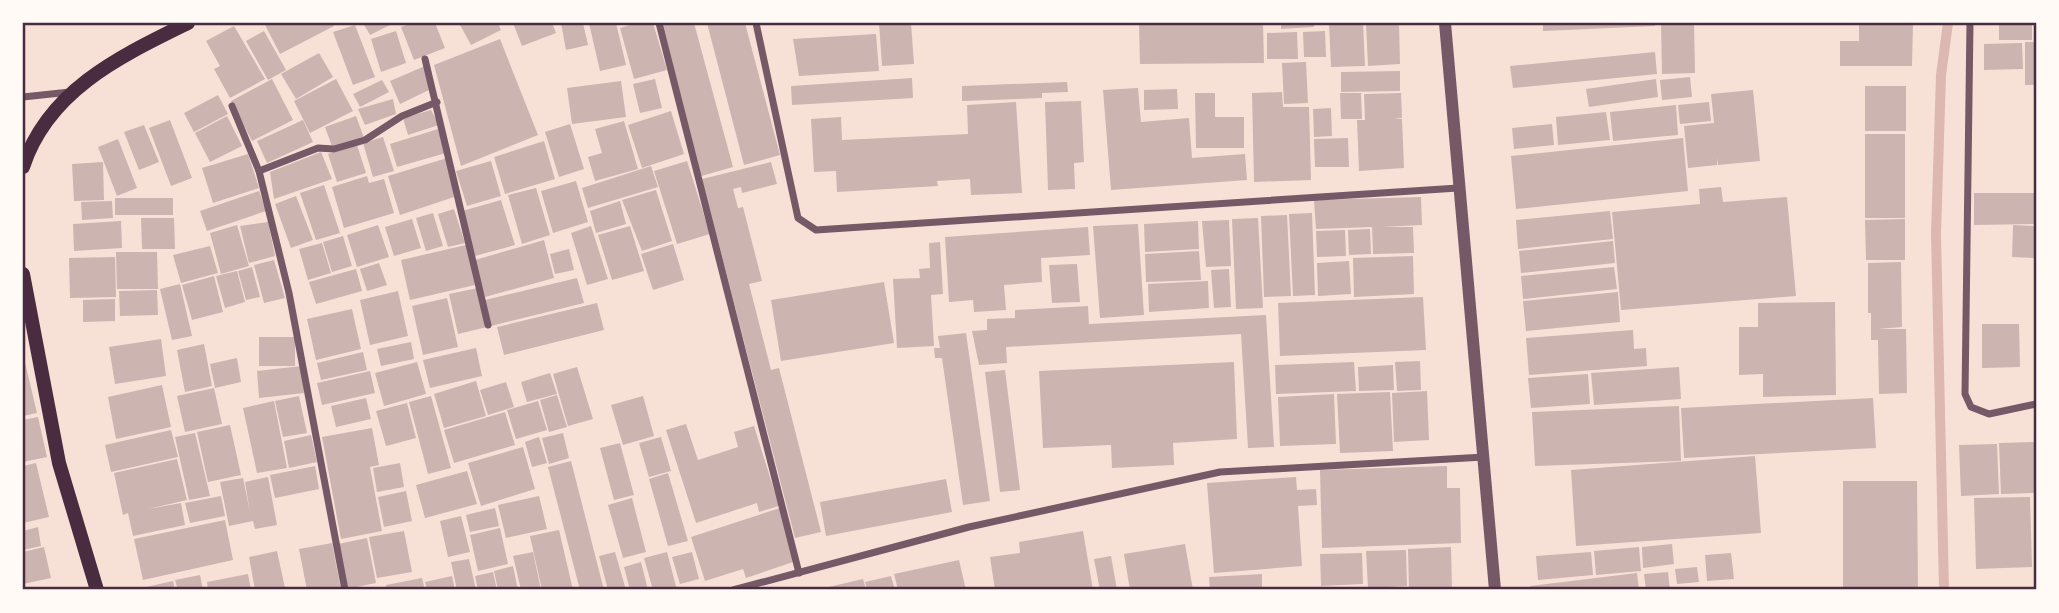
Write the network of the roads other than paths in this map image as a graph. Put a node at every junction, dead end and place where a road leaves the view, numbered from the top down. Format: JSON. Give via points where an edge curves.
{"nodes":[{"id":1,"x":188,"y":23,"type":"edge"},
{"id":2,"x":659,"y":23,"type":"edge"},
{"id":3,"x":756,"y":23,"type":"edge"},
{"id":4,"x":1445,"y":23,"type":"edge"},
{"id":5,"x":1970,"y":23,"type":"edge"},
{"id":6,"x":425,"y":60,"type":"dead end"},
{"id":7,"x":71,"y":92,"type":"junction"},
{"id":8,"x":23,"y":97,"type":"edge"},
{"id":9,"x":437,"y":102,"type":"junction"},
{"id":10,"x":232,"y":106,"type":"dead end"},
{"id":11,"x":23,"y":167,"type":"edge"},
{"id":12,"x":259,"y":171,"type":"junction"},
{"id":13,"x":1458,"y":188,"type":"junction"},
{"id":14,"x":23,"y":274,"type":"edge"},
{"id":15,"x":488,"y":325,"type":"dead end"},
{"id":16,"x":2036,"y":404,"type":"edge"},
{"id":17,"x":1484,"y":457,"type":"junction"},
{"id":18,"x":799,"y":573,"type":"junction"},
{"id":19,"x":97,"y":590,"type":"edge"},
{"id":20,"x":345,"y":590,"type":"edge"},
{"id":21,"x":733,"y":590,"type":"edge"},
{"id":22,"x":1495,"y":590,"type":"edge"}],
"edges":[{"from":1,"to":7,"type":"main road","via":[[106,66]]},
{"from":2,"to":18,"type":"street"},
{"from":3,"to":13,"type":"street","via":[[798,218],[816,230]]},
{"from":4,"to":13,"type":"street"},
{"from":5,"to":16,"type":"street","via":[[1965,394],[1971,407],[1989,414]]},
{"from":6,"to":9,"type":"street"},
{"from":7,"to":8,"type":"street"},
{"from":7,"to":11,"type":"main road","via":[[35,138]]},
{"from":9,"to":12,"type":"street","via":[[402,116],[365,140],[334,149],[318,148]]},
{"from":9,"to":15,"type":"street"},
{"from":10,"to":12,"type":"street"},
{"from":12,"to":20,"type":"street","via":[[289,293]]},
{"from":13,"to":17,"type":"street"},
{"from":14,"to":19,"type":"main road","via":[[59,463]]},
{"from":17,"to":18,"type":"street","via":[[1220,472],[969,527]]},
{"from":17,"to":22,"type":"street"},
{"from":18,"to":21,"type":"street"}]}
